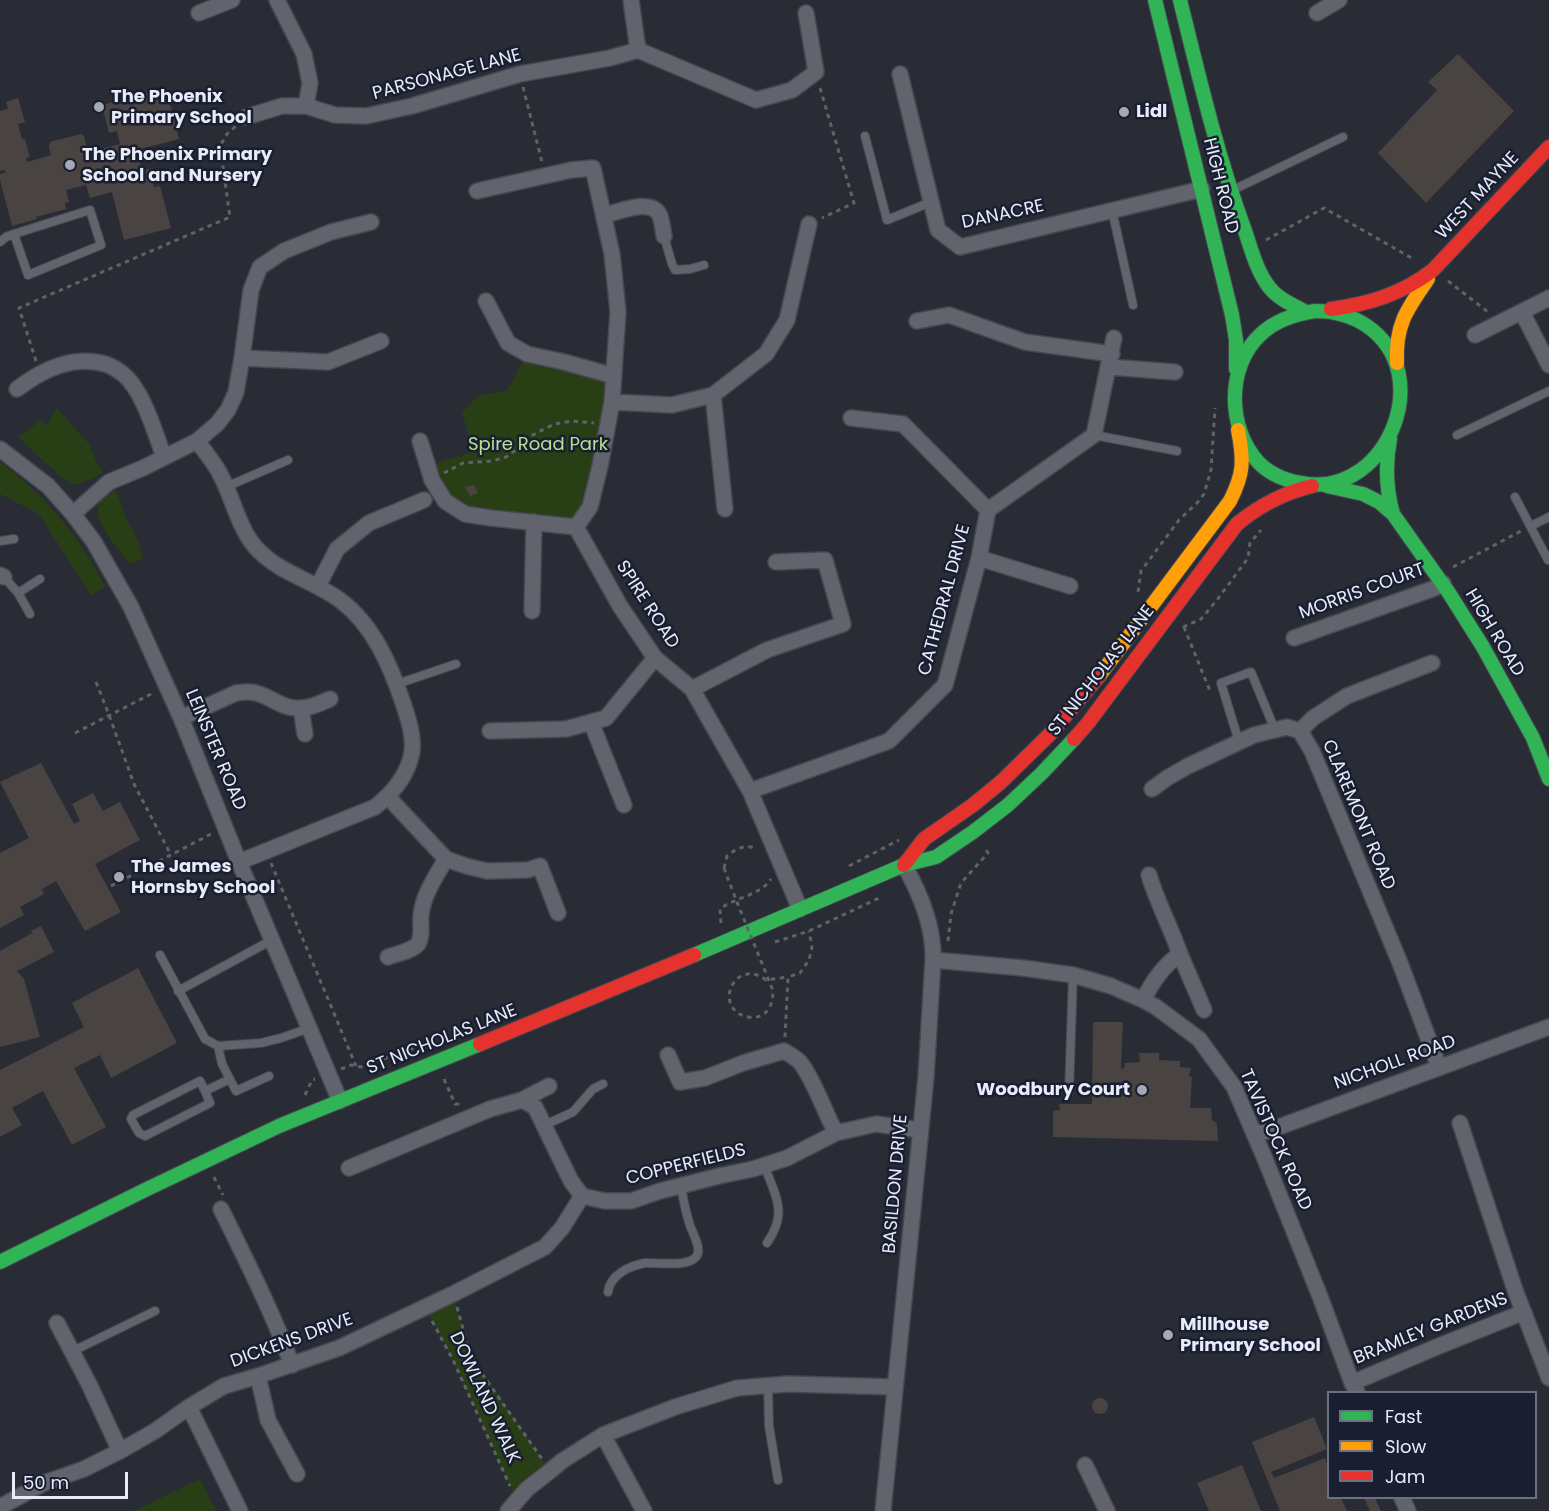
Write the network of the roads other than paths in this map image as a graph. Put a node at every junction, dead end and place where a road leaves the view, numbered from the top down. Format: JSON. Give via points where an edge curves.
{"nodes":[{"id":1,"x":232,"y":0,"type":"edge"},
{"id":2,"x":277,"y":0,"type":"edge"},
{"id":3,"x":631,"y":0,"type":"edge"},
{"id":4,"x":1155,"y":0,"type":"edge"},
{"id":5,"x":1180,"y":0,"type":"edge"},
{"id":6,"x":1339,"y":0,"type":"edge"},
{"id":7,"x":199,"y":13,"type":"dead end"},
{"id":8,"x":806,"y":13,"type":"dead end"},
{"id":9,"x":1317,"y":13,"type":"dead end"},
{"id":10,"x":638,"y":50,"type":"junction"},
{"id":11,"x":900,"y":74,"type":"dead end"},
{"id":12,"x":306,"y":106,"type":"junction"},
{"id":13,"x":246,"y":117,"type":"road end"},
{"id":14,"x":865,"y":136,"type":"dead end"},
{"id":15,"x":1343,"y":137,"type":"dead end"},
{"id":16,"x":1549,"y":147,"type":"edge"},
{"id":17,"x":1202,"y":189,"type":"junction"},
{"id":18,"x":477,"y":191,"type":"dead end"},
{"id":19,"x":1230,"y":191,"type":"junction"},
{"id":20,"x":931,"y":202,"type":"junction"},
{"id":21,"x":1112,"y":210,"type":"junction"},
{"id":22,"x":604,"y":215,"type":"junction"},
{"id":23,"x":371,"y":222,"type":"dead end"},
{"id":24,"x":809,"y":224,"type":"road end"},
{"id":25,"x":15,"y":234,"type":"junction"},
{"id":26,"x":664,"y":236,"type":"joint"},
{"id":27,"x":0,"y":242,"type":"edge"},
{"id":28,"x":705,"y":266,"type":"dead end"},
{"id":29,"x":1433,"y":270,"type":"junction"},
{"id":30,"x":1549,"y":298,"type":"edge"},
{"id":31,"x":486,"y":301,"type":"dead end"},
{"id":32,"x":1133,"y":305,"type":"dead end"},
{"id":33,"x":1310,"y":312,"type":"junction"},
{"id":34,"x":1522,"y":312,"type":"junction"},
{"id":35,"x":917,"y":321,"type":"dead end"},
{"id":36,"x":1475,"y":335,"type":"dead end"},
{"id":37,"x":1114,"y":338,"type":"dead end"},
{"id":38,"x":381,"y":341,"type":"dead end"},
{"id":39,"x":242,"y":358,"type":"junction"},
{"id":40,"x":1110,"y":361,"type":"junction"},
{"id":41,"x":1397,"y":363,"type":"junction"},
{"id":42,"x":1549,"y":365,"type":"edge"},
{"id":43,"x":1175,"y":372,"type":"dead end"},
{"id":44,"x":614,"y":376,"type":"junction"},
{"id":45,"x":1236,"y":382,"type":"junction"},
{"id":46,"x":17,"y":389,"type":"dead end"},
{"id":47,"x":1549,"y":392,"type":"edge"},
{"id":48,"x":713,"y":395,"type":"junction"},
{"id":49,"x":612,"y":402,"type":"junction"},
{"id":50,"x":851,"y":418,"type":"dead end"},
{"id":51,"x":1393,"y":429,"type":"junction"},
{"id":52,"x":1238,"y":430,"type":"junction"},
{"id":53,"x":1094,"y":435,"type":"junction"},
{"id":54,"x":1457,"y":435,"type":"dead end"},
{"id":55,"x":197,"y":441,"type":"junction"},
{"id":56,"x":420,"y":441,"type":"dead end"},
{"id":57,"x":0,"y":449,"type":"edge"},
{"id":58,"x":1177,"y":451,"type":"dead end"},
{"id":59,"x":164,"y":457,"type":"junction"},
{"id":60,"x":288,"y":460,"type":"dead end"},
{"id":61,"x":1317,"y":485,"type":"junction"},
{"id":62,"x":226,"y":487,"type":"junction"},
{"id":63,"x":1515,"y":497,"type":"dead end"},
{"id":64,"x":424,"y":500,"type":"dead end"},
{"id":65,"x":725,"y":509,"type":"dead end"},
{"id":66,"x":988,"y":510,"type":"junction"},
{"id":67,"x":72,"y":514,"type":"junction"},
{"id":68,"x":1394,"y":514,"type":"junction"},
{"id":69,"x":1549,"y":518,"type":"edge"},
{"id":70,"x":534,"y":522,"type":"junction"},
{"id":71,"x":1531,"y":526,"type":"junction"},
{"id":72,"x":576,"y":527,"type":"junction"},
{"id":73,"x":14,"y":538,"type":"dead end"},
{"id":74,"x":0,"y":541,"type":"edge"},
{"id":75,"x":979,"y":558,"type":"junction"},
{"id":76,"x":1548,"y":560,"type":"edge"},
{"id":77,"x":776,"y":562,"type":"dead end"},
{"id":78,"x":2,"y":576,"type":"edge"},
{"id":79,"x":40,"y":579,"type":"dead end"},
{"id":80,"x":1440,"y":579,"type":"junction"},
{"id":81,"x":318,"y":586,"type":"junction"},
{"id":82,"x":1070,"y":586,"type":"dead end"},
{"id":83,"x":18,"y":593,"type":"junction"},
{"id":84,"x":532,"y":611,"type":"dead end"},
{"id":85,"x":30,"y":614,"type":"dead end"},
{"id":86,"x":1294,"y":638,"type":"dead end"},
{"id":87,"x":655,"y":658,"type":"junction"},
{"id":88,"x":1432,"y":663,"type":"dead end"},
{"id":89,"x":456,"y":664,"type":"dead end"},
{"id":90,"x":397,"y":684,"type":"junction"},
{"id":91,"x":692,"y":689,"type":"junction"},
{"id":92,"x":330,"y":699,"type":"dead end"},
{"id":93,"x":302,"y":708,"type":"junction"},
{"id":94,"x":181,"y":718,"type":"junction"},
{"id":95,"x":591,"y":722,"type":"junction"},
{"id":96,"x":1275,"y":730,"type":"junction"},
{"id":97,"x":1300,"y":730,"type":"junction"},
{"id":98,"x":490,"y":731,"type":"dead end"},
{"id":99,"x":305,"y":734,"type":"dead end"},
{"id":100,"x":1239,"y":742,"type":"junction"},
{"id":101,"x":1549,"y":779,"type":"edge"},
{"id":102,"x":1152,"y":789,"type":"dead end"},
{"id":103,"x":750,"y":791,"type":"junction"},
{"id":104,"x":388,"y":797,"type":"junction"},
{"id":105,"x":624,"y":805,"type":"dead end"},
{"id":106,"x":446,"y":859,"type":"junction"},
{"id":107,"x":239,"y":862,"type":"junction"},
{"id":108,"x":904,"y":865,"type":"junction"},
{"id":109,"x":1149,"y":875,"type":"dead end"},
{"id":110,"x":800,"y":909,"type":"junction"},
{"id":111,"x":558,"y":913,"type":"dead end"},
{"id":112,"x":272,"y":940,"type":"junction"},
{"id":113,"x":1180,"y":954,"type":"junction"},
{"id":114,"x":159,"y":955,"type":"dead end"},
{"id":115,"x":388,"y":957,"type":"dead end"},
{"id":116,"x":939,"y":960,"type":"junction"},
{"id":117,"x":1073,"y":975,"type":"junction"},
{"id":118,"x":178,"y":991,"type":"junction"},
{"id":119,"x":1143,"y":1000,"type":"junction"},
{"id":120,"x":1204,"y":1010,"type":"dead end"},
{"id":121,"x":310,"y":1028,"type":"junction"},
{"id":122,"x":1549,"y":1028,"type":"edge"},
{"id":123,"x":218,"y":1046,"type":"junction"},
{"id":124,"x":668,"y":1055,"type":"dead end"},
{"id":125,"x":1439,"y":1067,"type":"junction"},
{"id":126,"x":269,"y":1076,"type":"dead end"},
{"id":127,"x":230,"y":1079,"type":"junction"},
{"id":128,"x":603,"y":1084,"type":"dead end"},
{"id":129,"x":549,"y":1086,"type":"dead end"},
{"id":130,"x":205,"y":1091,"type":"junction"},
{"id":131,"x":1069,"y":1092,"type":"dead end"},
{"id":132,"x":522,"y":1100,"type":"junction"},
{"id":133,"x":340,"y":1101,"type":"junction"},
{"id":134,"x":1460,"y":1123,"type":"dead end"},
{"id":135,"x":545,"y":1125,"type":"junction"},
{"id":136,"x":920,"y":1130,"type":"junction"},
{"id":137,"x":836,"y":1132,"type":"junction"},
{"id":138,"x":1254,"y":1134,"type":"junction"},
{"id":139,"x":764,"y":1166,"type":"junction"},
{"id":140,"x":350,"y":1168,"type":"dead end"},
{"id":141,"x":681,"y":1186,"type":"junction"},
{"id":142,"x":582,"y":1196,"type":"junction"},
{"id":143,"x":221,"y":1209,"type":"road end"},
{"id":144,"x":766,"y":1244,"type":"dead end"},
{"id":145,"x":0,"y":1263,"type":"edge"},
{"id":146,"x":608,"y":1292,"type":"dead end"},
{"id":147,"x":154,"y":1311,"type":"dead end"},
{"id":148,"x":1524,"y":1312,"type":"junction"},
{"id":149,"x":57,"y":1323,"type":"dead end"},
{"id":150,"x":71,"y":1352,"type":"junction"},
{"id":151,"x":292,"y":1365,"type":"junction"},
{"id":152,"x":258,"y":1377,"type":"junction"},
{"id":153,"x":1549,"y":1377,"type":"edge"},
{"id":154,"x":768,"y":1386,"type":"junction"},
{"id":155,"x":896,"y":1388,"type":"junction"},
{"id":156,"x":1355,"y":1388,"type":"edge"},
{"id":157,"x":189,"y":1407,"type":"junction"},
{"id":158,"x":603,"y":1435,"type":"junction"},
{"id":159,"x":120,"y":1451,"type":"junction"},
{"id":160,"x":1085,"y":1465,"type":"dead end"},
{"id":161,"x":297,"y":1474,"type":"dead end"},
{"id":162,"x":778,"y":1480,"type":"dead end"},
{"id":163,"x":512,"y":1506,"type":"edge"},
{"id":164,"x":0,"y":1507,"type":"edge"},
{"id":165,"x":240,"y":1511,"type":"edge"},
{"id":166,"x":644,"y":1511,"type":"edge"},
{"id":167,"x":883,"y":1511,"type":"edge"},
{"id":168,"x":1107,"y":1511,"type":"edge"}],
"edges":[{"from":1,"to":7,"type":"street"},
{"from":2,"to":12,"type":"street","via":[[304,54],[310,83]]},
{"from":3,"to":10,"type":"street"},
{"from":4,"to":17,"type":"main road","name":"HIGH ROAD"},
{"from":5,"to":19,"type":"main road","name":"HIGH ROAD"},
{"from":6,"to":9,"type":"street"},
{"from":8,"to":10,"type":"street","via":[[816,72],[792,90],[756,100]]},
{"from":10,"to":12,"type":"street","name":"PARSONAGE LANE","via":[[520,74],[366,116],[335,115]]},
{"from":11,"to":20,"type":"street","name":"DANACRE"},
{"from":12,"to":13,"type":"street","via":[[282,106]]},
{"from":14,"to":20,"type":"lane","via":[[887,220]]},
{"from":15,"to":19,"type":"lane"},
{"from":16,"to":29,"type":"main road","name":"WEST MAYNE"},
{"from":17,"to":21,"type":"street","name":"DANACRE"},
{"from":17,"to":45,"type":"main road","name":"HIGH ROAD","via":[[1232,315]]},
{"from":18,"to":22,"type":"street","via":[[593,168]]},
{"from":19,"to":33,"type":"main road","name":"HIGH ROAD","via":[[1267,285],[1285,302]]},
{"from":20,"to":21,"type":"street","name":"DANACRE","via":[[938,230],[960,247]]},
{"from":21,"to":32,"type":"lane"},
{"from":22,"to":26,"type":"street","via":[[648,206],[660,216]]},
{"from":22,"to":44,"type":"street","via":[[618,312]]},
{"from":23,"to":39,"type":"street","via":[[331,232],[284,251],[260,267],[251,290]]},
{"from":24,"to":48,"type":"street","via":[[788,320],[766,354]]},
{"from":25,"to":25,"type":"lane","via":[[90,210],[101,245],[28,274]]},
{"from":25,"to":27,"type":"lane"},
{"from":26,"to":28,"type":"lane","via":[[675,270]]},
{"from":29,"to":33,"type":"main road","name":"WEST MAYNE","via":[[1421,281],[1384,299]]},
{"from":29,"to":41,"type":"main road","name":"WEST MAYNE","via":[[1400,323],[1395,344]]},
{"from":30,"to":34,"type":"street"},
{"from":31,"to":44,"type":"street","via":[[507,343],[527,354]]},
{"from":33,"to":41,"type":"main road","via":[[1332,312],[1362,323],[1382,339]]},
{"from":33,"to":45,"type":"main road","via":[[1283,320],[1260,335],[1248,350]]},
{"from":34,"to":36,"type":"street"},
{"from":34,"to":42,"type":"street"},
{"from":35,"to":40,"type":"street","via":[[949,315],[1025,342]]},
{"from":37,"to":40,"type":"street"},
{"from":38,"to":39,"type":"street","via":[[328,362]]},
{"from":39,"to":55,"type":"street","via":[[236,392],[228,410]]},
{"from":40,"to":43,"type":"street"},
{"from":40,"to":53,"type":"street"},
{"from":41,"to":51,"type":"main road","via":[[1400,395]]},
{"from":44,"to":49,"type":"street"},
{"from":45,"to":52,"type":"main road"},
{"from":46,"to":59,"type":"street","via":[[40,373],[73,362],[112,367],[124,374],[139,395]]},
{"from":47,"to":54,"type":"lane"},
{"from":48,"to":49,"type":"street","via":[[672,405]]},
{"from":48,"to":65,"type":"street"},
{"from":49,"to":72,"type":"street","via":[[590,507]]},
{"from":50,"to":66,"type":"street","name":"CATHEDRAL DRIVE","via":[[903,424]]},
{"from":51,"to":61,"type":"main road","via":[[1364,468],[1339,481]]},
{"from":51,"to":68,"type":"main road","name":"HIGH ROAD","via":[[1386,475]]},
{"from":52,"to":61,"type":"main road","via":[[1251,456],[1261,466],[1277,477]]},
{"from":52,"to":108,"type":"main road","name":"ST NICHOLAS LANE","via":[[1243,473],[1230,501],[1092,685],[1001,782],[924,839]]},
{"from":53,"to":58,"type":"lane"},
{"from":53,"to":66,"type":"street"},
{"from":55,"to":59,"type":"street"},
{"from":55,"to":62,"type":"street"},
{"from":56,"to":70,"type":"street","via":[[433,481],[445,501],[465,514]]},
{"from":57,"to":67,"type":"street","name":"LEINSTER ROAD","via":[[48,486]]},
{"from":59,"to":67,"type":"street","via":[[110,482]]},
{"from":60,"to":62,"type":"lane"},
{"from":61,"to":68,"type":"main road","name":"HIGH ROAD","via":[[1367,495]]},
{"from":61,"to":108,"type":"main road","name":"ST NICHOLAS LANE","via":[[1280,495],[1237,524],[1088,723],[1008,805],[936,857]]},
{"from":62,"to":81,"type":"street","via":[[248,537],[259,551],[276,566]]},
{"from":63,"to":71,"type":"lane"},
{"from":64,"to":81,"type":"street","via":[[369,523],[337,549]]},
{"from":66,"to":75,"type":"street","name":"CATHEDRAL DRIVE"},
{"from":67,"to":94,"type":"street","name":"LEINSTER ROAD","via":[[109,567]]},
{"from":68,"to":80,"type":"main road","name":"HIGH ROAD"},
{"from":69,"to":71,"type":"lane"},
{"from":70,"to":72,"type":"street"},
{"from":70,"to":84,"type":"street"},
{"from":71,"to":76,"type":"lane"},
{"from":72,"to":87,"type":"street","name":"SPIRE ROAD","via":[[620,606]]},
{"from":73,"to":74,"type":"lane"},
{"from":75,"to":82,"type":"street"},
{"from":75,"to":103,"type":"street","name":"CATHEDRAL DRIVE","via":[[945,685],[889,741]]},
{"from":77,"to":91,"type":"street","via":[[825,560],[843,624],[767,650]]},
{"from":78,"to":83,"type":"lane"},
{"from":79,"to":83,"type":"lane"},
{"from":80,"to":86,"type":"street","name":"MORRIS COURT","via":[[1435,588]]},
{"from":80,"to":101,"type":"main road","name":"HIGH ROAD","via":[[1489,656],[1531,734]]},
{"from":81,"to":90,"type":"street","via":[[340,600],[367,626]]},
{"from":83,"to":85,"type":"lane"},
{"from":87,"to":91,"type":"street","name":"SPIRE ROAD"},
{"from":87,"to":95,"type":"street","via":[[606,718]]},
{"from":88,"to":97,"type":"street","via":[[1347,696]]},
{"from":89,"to":90,"type":"lane"},
{"from":90,"to":104,"type":"street","via":[[412,751],[399,784]]},
{"from":91,"to":103,"type":"street","name":"SPIRE ROAD"},
{"from":92,"to":93,"type":"street"},
{"from":93,"to":94,"type":"street","via":[[244,692]]},
{"from":93,"to":99,"type":"street"},
{"from":94,"to":107,"type":"street","name":"LEINSTER ROAD"},
{"from":95,"to":98,"type":"street","via":[[566,729]]},
{"from":95,"to":105,"type":"street"},
{"from":96,"to":97,"type":"street","name":"CLAREMONT ROAD"},
{"from":96,"to":100,"type":"street","name":"CLAREMONT ROAD"},
{"from":96,"to":100,"type":"lane","via":[[1251,672],[1221,682]]},
{"from":97,"to":125,"type":"street","name":"CLAREMONT ROAD","via":[[1400,963]]},
{"from":100,"to":102,"type":"street","name":"CLAREMONT ROAD"},
{"from":103,"to":110,"type":"street","name":"SPIRE ROAD"},
{"from":104,"to":106,"type":"street"},
{"from":104,"to":107,"type":"street","via":[[359,814]]},
{"from":106,"to":111,"type":"street","via":[[487,871],[540,866]]},
{"from":106,"to":115,"type":"street","via":[[423,905],[420,940],[416,946]]},
{"from":107,"to":112,"type":"street","name":"LEINSTER ROAD"},
{"from":108,"to":110,"type":"main road","name":"ST NICHOLAS LANE"},
{"from":108,"to":116,"type":"street","name":"BASILDON DRIVE","via":[[914,881]]},
{"from":109,"to":113,"type":"street"},
{"from":110,"to":133,"type":"main road","name":"ST NICHOLAS LANE"},
{"from":112,"to":118,"type":"lane"},
{"from":112,"to":121,"type":"street","name":"LEINSTER ROAD"},
{"from":113,"to":119,"type":"street","via":[[1157,975]]},
{"from":113,"to":120,"type":"street"},
{"from":114,"to":118,"type":"lane"},
{"from":116,"to":117,"type":"street","name":"TAVISTOCK ROAD"},
{"from":116,"to":136,"type":"street","name":"BASILDON DRIVE"},
{"from":117,"to":119,"type":"street","name":"TAVISTOCK ROAD"},
{"from":117,"to":131,"type":"lane"},
{"from":118,"to":123,"type":"lane","via":[[205,1039]]},
{"from":119,"to":138,"type":"street","name":"TAVISTOCK ROAD","via":[[1199,1039],[1234,1087]]},
{"from":121,"to":123,"type":"lane","via":[[261,1043]]},
{"from":121,"to":133,"type":"street","name":"LEINSTER ROAD"},
{"from":122,"to":125,"type":"street","name":"NICHOLL ROAD"},
{"from":123,"to":127,"type":"lane"},
{"from":124,"to":137,"type":"street","via":[[680,1082],[705,1078],[784,1051],[799,1060]]},
{"from":125,"to":138,"type":"street","name":"NICHOLL ROAD"},
{"from":126,"to":127,"type":"lane","via":[[236,1091]]},
{"from":127,"to":130,"type":"lane"},
{"from":128,"to":135,"type":"lane","via":[[593,1089],[573,1112]]},
{"from":129,"to":132,"type":"street"},
{"from":130,"to":130,"type":"lane","via":[[200,1081],[131,1119],[145,1136],[210,1103]]},
{"from":132,"to":135,"type":"street","via":[[535,1107]]},
{"from":132,"to":140,"type":"street","via":[[490,1109]]},
{"from":133,"to":145,"type":"main road","name":"ST NICHOLAS LANE","via":[[279,1126]]},
{"from":134,"to":148,"type":"street"},
{"from":135,"to":142,"type":"street"},
{"from":136,"to":137,"type":"street","name":"COPPERFIELDS","via":[[876,1124]]},
{"from":136,"to":155,"type":"street","name":"BASILDON DRIVE"},
{"from":137,"to":139,"type":"street","name":"COPPERFIELDS"},
{"from":138,"to":156,"type":"street","name":"TAVISTOCK ROAD"},
{"from":139,"to":141,"type":"street","name":"COPPERFIELDS"},
{"from":139,"to":144,"type":"lane","via":[[779,1215]]},
{"from":141,"to":142,"type":"street","name":"COPPERFIELDS","via":[[631,1201]]},
{"from":141,"to":146,"type":"lane","via":[[697,1247],[696,1257],[677,1264],[647,1263],[631,1268],[611,1280]]},
{"from":142,"to":151,"type":"street","name":"DICKENS DRIVE","via":[[545,1247],[339,1348]]},
{"from":143,"to":151,"type":"street","via":[[266,1300]]},
{"from":147,"to":150,"type":"lane"},
{"from":148,"to":153,"type":"street"},
{"from":148,"to":156,"type":"street","name":"BRAMLEY GARDENS","via":[[1439,1346]]},
{"from":149,"to":150,"type":"street"},
{"from":150,"to":159,"type":"street"},
{"from":151,"to":152,"type":"street","name":"DICKENS DRIVE"},
{"from":152,"to":157,"type":"street","name":"DICKENS DRIVE","via":[[224,1386]]},
{"from":152,"to":161,"type":"street","via":[[268,1420]]},
{"from":154,"to":155,"type":"street"},
{"from":154,"to":158,"type":"street","via":[[737,1388]]},
{"from":154,"to":162,"type":"lane","via":[[769,1426]]},
{"from":155,"to":167,"type":"street","name":"BASILDON DRIVE"},
{"from":157,"to":159,"type":"street","name":"DICKENS DRIVE"},
{"from":157,"to":165,"type":"street"},
{"from":158,"to":163,"type":"street","via":[[550,1470]]},
{"from":158,"to":166,"type":"street"},
{"from":159,"to":164,"type":"street","name":"DICKENS DRIVE","via":[[44,1483]]},
{"from":160,"to":168,"type":"street"}]}
